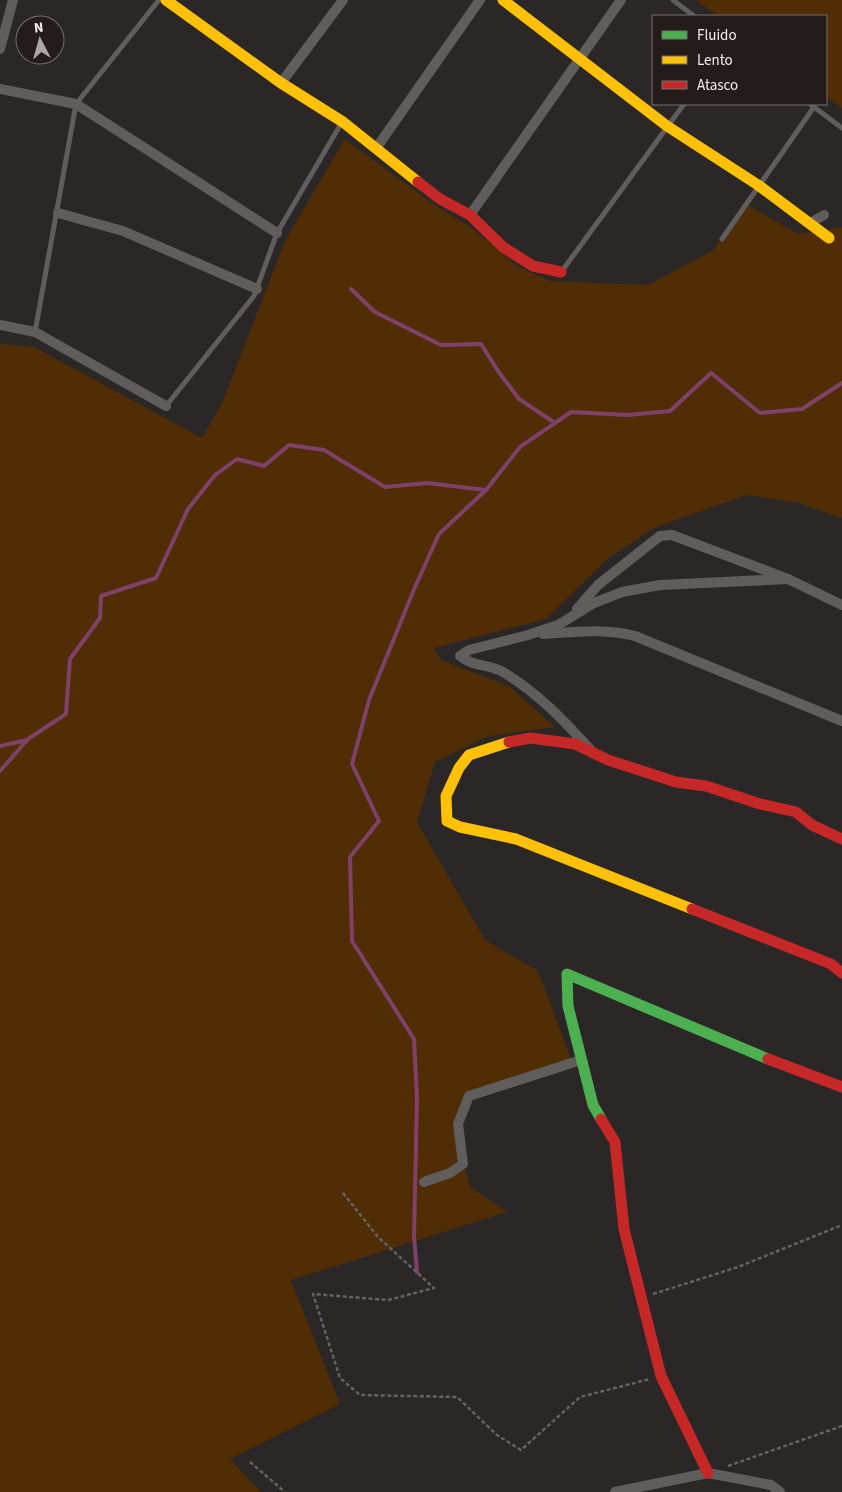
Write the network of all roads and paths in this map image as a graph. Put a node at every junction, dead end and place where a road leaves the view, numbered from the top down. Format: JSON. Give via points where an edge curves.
{"nodes":[{"id":1,"x":13,"y":0,"type":"edge"},
{"id":2,"x":159,"y":0,"type":"edge"},
{"id":3,"x":166,"y":0,"type":"edge"},
{"id":4,"x":343,"y":0,"type":"edge"},
{"id":5,"x":480,"y":0,"type":"edge"},
{"id":6,"x":503,"y":0,"type":"edge"},
{"id":7,"x":621,"y":0,"type":"edge"},
{"id":8,"x":673,"y":0,"type":"edge"},
{"id":9,"x":693,"y":15,"type":"edge"},
{"id":10,"x":0,"y":49,"type":"edge"},
{"id":11,"x":579,"y":58,"type":"junction"},
{"id":12,"x":281,"y":83,"type":"junction"},
{"id":13,"x":0,"y":89,"type":"edge"},
{"id":14,"x":76,"y":104,"type":"junction"},
{"id":15,"x":683,"y":105,"type":"edge"},
{"id":16,"x":812,"y":105,"type":"edge"},
{"id":17,"x":342,"y":122,"type":"junction"},
{"id":18,"x":667,"y":126,"type":"junction"},
{"id":19,"x":842,"y":128,"type":"edge"},
{"id":20,"x":376,"y":147,"type":"junction"},
{"id":21,"x":758,"y":185,"type":"junction"},
{"id":22,"x":58,"y":213,"type":"junction"},
{"id":23,"x":470,"y":215,"type":"junction"},
{"id":24,"x":824,"y":215,"type":"dead end"},
{"id":25,"x":810,"y":223,"type":"junction"},
{"id":26,"x":278,"y":233,"type":"junction"},
{"id":27,"x":829,"y":238,"type":"dead end"},
{"id":28,"x":722,"y":239,"type":"dead end"},
{"id":29,"x":561,"y":272,"type":"joint"},
{"id":30,"x":257,"y":289,"type":"junction"},
{"id":31,"x":0,"y":325,"type":"edge"},
{"id":32,"x":35,"y":332,"type":"junction"},
{"id":33,"x":166,"y":406,"type":"joint"},
{"id":34,"x":788,"y":578,"type":"junction"},
{"id":35,"x":842,"y":605,"type":"edge"},
{"id":36,"x":572,"y":615,"type":"junction"},
{"id":37,"x":528,"y":636,"type":"junction"},
{"id":38,"x":842,"y":721,"type":"edge"},
{"id":39,"x":594,"y":753,"type":"junction"},
{"id":40,"x":842,"y":839,"type":"edge"},
{"id":41,"x":842,"y":973,"type":"edge"},
{"id":42,"x":581,"y":1060,"type":"junction"},
{"id":43,"x":842,"y":1087,"type":"edge"},
{"id":44,"x":424,"y":1182,"type":"dead end"},
{"id":45,"x":343,"y":1193,"type":"dead end"},
{"id":46,"x":842,"y":1225,"type":"edge"},
{"id":47,"x":641,"y":1297,"type":"junction"},
{"id":48,"x":661,"y":1376,"type":"junction"},
{"id":49,"x":842,"y":1426,"type":"edge"},
{"id":50,"x":250,"y":1462,"type":"dead end"},
{"id":51,"x":708,"y":1473,"type":"junction"},
{"id":52,"x":286,"y":1492,"type":"edge"},
{"id":53,"x":615,"y":1492,"type":"edge"},
{"id":54,"x":780,"y":1492,"type":"edge"}],
"edges":[{"from":1,"to":10,"type":"street"},
{"from":2,"to":14,"type":"lane"},
{"from":3,"to":12,"type":"street"},
{"from":4,"to":12,"type":"street"},
{"from":5,"to":20,"type":"street"},
{"from":6,"to":11,"type":"street"},
{"from":7,"to":11,"type":"street"},
{"from":8,"to":9,"type":"lane"},
{"from":11,"to":18,"type":"street"},
{"from":11,"to":23,"type":"street"},
{"from":12,"to":17,"type":"street"},
{"from":13,"to":14,"type":"street"},
{"from":14,"to":22,"type":"lane"},
{"from":14,"to":26,"type":"street"},
{"from":15,"to":18,"type":"lane"},
{"from":16,"to":19,"type":"lane"},
{"from":16,"to":21,"type":"lane"},
{"from":17,"to":20,"type":"street"},
{"from":17,"to":26,"type":"lane"},
{"from":18,"to":21,"type":"street"},
{"from":18,"to":29,"type":"lane"},
{"from":20,"to":23,"type":"street","via":[[440,199]]},
{"from":21,"to":25,"type":"street"},
{"from":21,"to":28,"type":"lane"},
{"from":22,"to":30,"type":"street","via":[[123,231]]},
{"from":22,"to":32,"type":"lane"},
{"from":23,"to":29,"type":"street","via":[[503,247],[533,266]]},
{"from":24,"to":25,"type":"street"},
{"from":25,"to":27,"type":"street"},
{"from":26,"to":30,"type":"lane"},
{"from":30,"to":33,"type":"lane"},
{"from":31,"to":32,"type":"street"},
{"from":32,"to":33,"type":"street"},
{"from":34,"to":35,"type":"street"},
{"from":34,"to":36,"type":"street","via":[[660,585],[622,592]]},
{"from":34,"to":36,"type":"street","via":[[672,535],[660,536],[598,585]]},
{"from":36,"to":37,"type":"street","via":[[558,625]]},
{"from":37,"to":38,"type":"street","via":[[598,630],[635,636]]},
{"from":37,"to":39,"type":"street","via":[[469,650],[460,656],[466,662],[500,670],[530,688]]},
{"from":39,"to":40,"type":"street","via":[[676,782],[706,786],[796,812],[812,826]]},
{"from":39,"to":41,"type":"street","via":[[575,744],[531,738],[484,748],[469,755],[459,768],[446,796],[447,821],[460,827],[516,839],[831,964]]},
{"from":42,"to":43,"type":"street","via":[[568,1006],[567,974]]},
{"from":42,"to":44,"type":"street","via":[[468,1096],[458,1124],[463,1164],[450,1173]]},
{"from":42,"to":47,"type":"street","via":[[593,1105],[615,1142],[624,1229]]},
{"from":45,"to":48,"type":"path","via":[[378,1237],[434,1288],[388,1300],[313,1294],[340,1378],[360,1395],[457,1396],[496,1435],[521,1450],[580,1397]]},
{"from":46,"to":47,"type":"path","via":[[738,1267]]},
{"from":47,"to":48,"type":"street"},
{"from":48,"to":51,"type":"street"},
{"from":49,"to":51,"type":"path"},
{"from":50,"to":52,"type":"path"},
{"from":51,"to":53,"type":"street"},
{"from":51,"to":54,"type":"street","via":[[771,1485]]}]}
